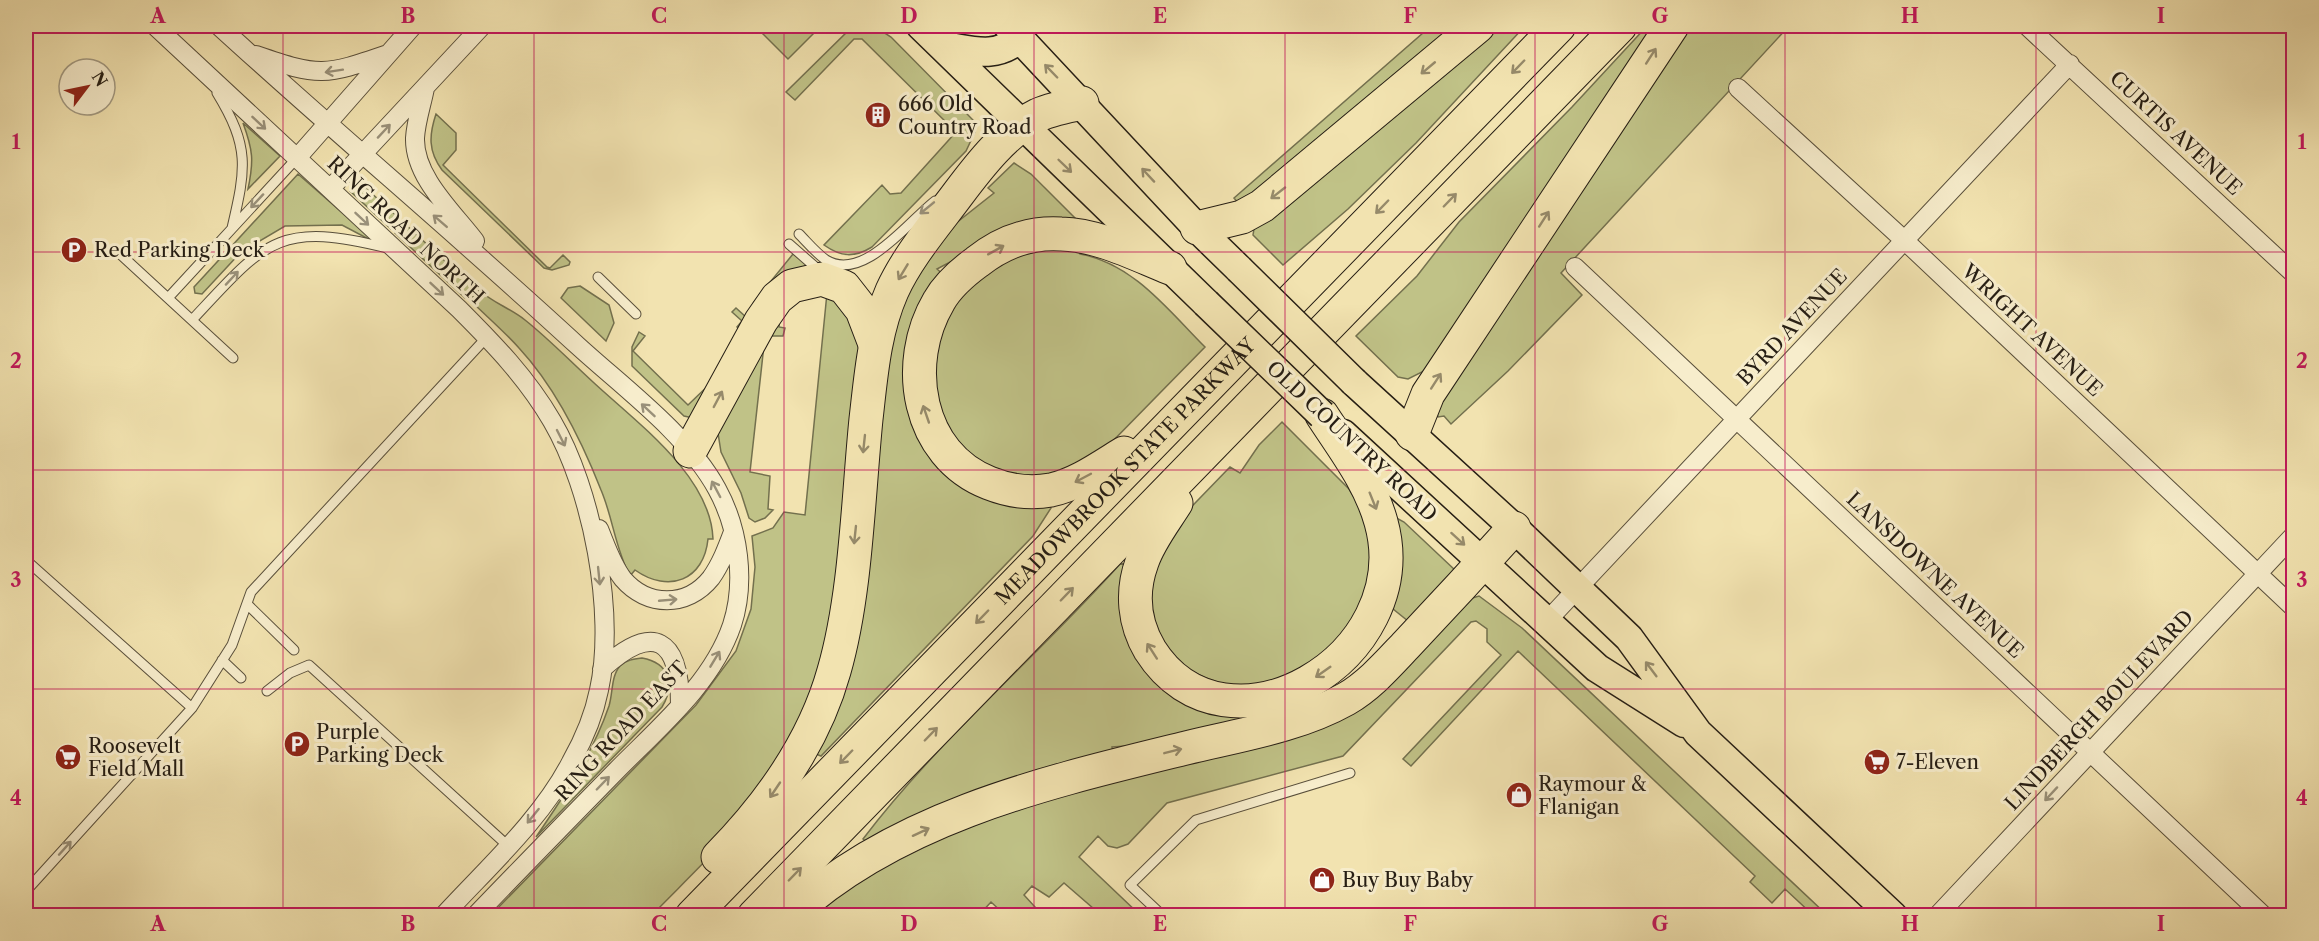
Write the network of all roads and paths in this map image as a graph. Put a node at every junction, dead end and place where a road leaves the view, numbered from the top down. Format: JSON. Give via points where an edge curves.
{"nodes":[{"id":1,"x":155,"y":26,"type":"edge"},
{"id":2,"x":219,"y":26,"type":"edge"},
{"id":3,"x":414,"y":26,"type":"edge"},
{"id":4,"x":482,"y":26,"type":"edge"},
{"id":5,"x":921,"y":26,"type":"edge"},
{"id":6,"x":1478,"y":26,"type":"edge"},
{"id":7,"x":1559,"y":26,"type":"edge"},
{"id":8,"x":1620,"y":26,"type":"edge"},
{"id":9,"x":1672,"y":26,"type":"edge"},
{"id":10,"x":2027,"y":26,"type":"edge"},
{"id":11,"x":1014,"y":32,"type":"edge"},
{"id":12,"x":942,"y":46,"type":"junction"},
{"id":13,"x":247,"y":52,"type":"junction"},
{"id":14,"x":389,"y":53,"type":"junction"},
{"id":15,"x":2070,"y":64,"type":"junction"},
{"id":16,"x":205,"y":73,"type":"junction"},
{"id":17,"x":425,"y":87,"type":"junction"},
{"id":18,"x":1738,"y":88,"type":"dead end"},
{"id":19,"x":1082,"y":103,"type":"junction"},
{"id":20,"x":328,"y":123,"type":"junction"},
{"id":21,"x":1023,"y":125,"type":"junction"},
{"id":22,"x":363,"y":154,"type":"junction"},
{"id":23,"x":297,"y":158,"type":"junction"},
{"id":24,"x":974,"y":174,"type":"junction"},
{"id":25,"x":330,"y":189,"type":"junction"},
{"id":26,"x":232,"y":228,"type":"junction"},
{"id":27,"x":1197,"y":228,"type":"junction"},
{"id":28,"x":799,"y":234,"type":"dead end"},
{"id":29,"x":1904,"y":240,"type":"junction"},
{"id":30,"x":789,"y":244,"type":"dead end"},
{"id":31,"x":394,"y":249,"type":"junction"},
{"id":32,"x":120,"y":254,"type":"dead end"},
{"id":33,"x":1575,"y":267,"type":"dead end"},
{"id":34,"x":1170,"y":268,"type":"junction"},
{"id":35,"x":499,"y":274,"type":"junction"},
{"id":36,"x":2294,"y":274,"type":"edge"},
{"id":37,"x":598,"y":276,"type":"dead end"},
{"id":38,"x":831,"y":280,"type":"junction"},
{"id":39,"x":168,"y":298,"type":"junction"},
{"id":40,"x":636,"y":314,"type":"dead end"},
{"id":41,"x":192,"y":320,"type":"junction"},
{"id":42,"x":487,"y":337,"type":"junction"},
{"id":43,"x":875,"y":344,"type":"junction"},
{"id":44,"x":233,"y":358,"type":"dead end"},
{"id":45,"x":1322,"y":415,"type":"junction"},
{"id":46,"x":1737,"y":418,"type":"junction"},
{"id":47,"x":1169,"y":425,"type":"junction"},
{"id":48,"x":1412,"y":434,"type":"junction"},
{"id":49,"x":1210,"y":449,"type":"junction"},
{"id":50,"x":690,"y":451,"type":"junction"},
{"id":51,"x":585,"y":498,"type":"junction"},
{"id":52,"x":1514,"y":528,"type":"junction"},
{"id":53,"x":733,"y":532,"type":"junction"},
{"id":54,"x":2294,"y":535,"type":"edge"},
{"id":55,"x":26,"y":560,"type":"edge"},
{"id":56,"x":1483,"y":562,"type":"junction"},
{"id":57,"x":2257,"y":573,"type":"junction"},
{"id":58,"x":1577,"y":589,"type":"junction"},
{"id":59,"x":247,"y":604,"type":"junction"},
{"id":60,"x":2294,"y":608,"type":"edge"},
{"id":61,"x":1546,"y":622,"type":"junction"},
{"id":62,"x":294,"y":650,"type":"dead end"},
{"id":63,"x":222,"y":660,"type":"junction"},
{"id":64,"x":602,"y":669,"type":"junction"},
{"id":65,"x":241,"y":678,"type":"dead end"},
{"id":66,"x":267,"y":692,"type":"dead end"},
{"id":67,"x":680,"y":705,"type":"junction"},
{"id":68,"x":192,"y":708,"type":"junction"},
{"id":69,"x":1698,"y":733,"type":"junction"},
{"id":70,"x":2091,"y":752,"type":"junction"},
{"id":71,"x":1350,"y":773,"type":"dead end"},
{"id":72,"x":507,"y":845,"type":"junction"},
{"id":73,"x":26,"y":891,"type":"edge"},
{"id":74,"x":443,"y":915,"type":"edge"},
{"id":75,"x":475,"y":915,"type":"edge"},
{"id":76,"x":678,"y":915,"type":"edge"},
{"id":77,"x":692,"y":915,"type":"edge"},
{"id":78,"x":754,"y":915,"type":"edge"},
{"id":79,"x":789,"y":915,"type":"edge"},
{"id":80,"x":1163,"y":915,"type":"edge"},
{"id":81,"x":1893,"y":915,"type":"edge"},
{"id":82,"x":1937,"y":915,"type":"edge"},
{"id":83,"x":2264,"y":915,"type":"edge"}],
"edges":[{"from":1,"to":16,"type":"street","name":"RING ROAD NORTH"},
{"from":2,"to":13,"type":"street","name":"RING ROAD NORTH"},
{"from":3,"to":14,"type":"street"},
{"from":4,"to":17,"type":"street"},
{"from":5,"to":12,"type":"main road","name":"OLD COUNTRY ROAD"},
{"from":6,"to":27,"type":"highway","one_way":true,"via":[[1262,206],[1242,217]]},
{"from":7,"to":47,"type":"highway","name":"MEADOWBROOK STATE PARKWAY","one_way":true},
{"from":49,"to":8,"type":"highway","one_way":true},
{"from":48,"to":9,"type":"highway","one_way":true,"via":[[1428,394]]},
{"from":10,"to":15,"type":"street","name":"CURTIS AVENUE"},
{"from":11,"to":12,"type":"main road","via":[[1007,48],[993,52]]},
{"from":19,"to":11,"type":"main road","name":"OLD COUNTRY ROAD","one_way":true},
{"from":12,"to":21,"type":"main road","name":"OLD COUNTRY ROAD"},
{"from":14,"to":13,"type":"street","one_way":true,"via":[[322,73]]},
{"from":13,"to":20,"type":"street","name":"RING ROAD NORTH"},
{"from":14,"to":20,"type":"street"},
{"from":15,"to":29,"type":"street","name":"BYRD AVENUE"},
{"from":15,"to":36,"type":"street","name":"CURTIS AVENUE"},
{"from":16,"to":23,"type":"street","name":"RING ROAD NORTH","one_way":true},
{"from":16,"to":26,"type":"lane","via":[[241,139],[243,182]]},
{"from":22,"to":17,"type":"street","one_way":true},
{"from":17,"to":35,"type":"street","via":[[415,138],[420,164]]},
{"from":18,"to":29,"type":"street","name":"WRIGHT AVENUE"},
{"from":19,"to":21,"type":"highway","via":[[1040,115]]},
{"from":27,"to":19,"type":"main road","name":"OLD COUNTRY ROAD","one_way":true},
{"from":20,"to":22,"type":"street","name":"RING ROAD NORTH"},
{"from":20,"to":23,"type":"street"},
{"from":21,"to":24,"type":"highway"},
{"from":21,"to":34,"type":"main road","name":"OLD COUNTRY ROAD","one_way":true},
{"from":22,"to":25,"type":"street"},
{"from":35,"to":22,"type":"street","name":"RING ROAD NORTH","one_way":true},
{"from":23,"to":25,"type":"street","name":"RING ROAD NORTH"},
{"from":23,"to":26,"type":"lane","one_way":true},
{"from":24,"to":28,"type":"lane","one_way":true,"via":[[925,209],[883,247],[857,263],[841,265],[825,259]]},
{"from":24,"to":43,"type":"highway","one_way":true,"via":[[902,273]]},
{"from":25,"to":31,"type":"street","name":"RING ROAD NORTH","one_way":true},
{"from":26,"to":39,"type":"lane"},
{"from":27,"to":48,"type":"main road","name":"OLD COUNTRY ROAD","bridge":true},
{"from":29,"to":46,"type":"street","name":"BYRD AVENUE"},
{"from":29,"to":57,"type":"street","name":"WRIGHT AVENUE"},
{"from":30,"to":38,"type":"lane"},
{"from":41,"to":31,"type":"lane","one_way":true,"via":[[244,264],[277,242],[332,236]]},
{"from":31,"to":42,"type":"street","name":"RING ROAD NORTH","one_way":true},
{"from":32,"to":39,"type":"lane"},
{"from":33,"to":46,"type":"street","name":"LANSDOWNE AVENUE"},
{"from":34,"to":45,"type":"main road","name":"OLD COUNTRY ROAD","bridge":true},
{"from":47,"to":34,"type":"highway","one_way":true,"via":[[1073,483],[1038,492],[1011,490],[974,476],[951,457],[928,422],[919,380],[924,334],[940,299],[966,270],[1002,246],[1032,236],[1073,235],[1109,243]]},
{"from":50,"to":35,"type":"street","name":"RING ROAD NORTH","one_way":true},
{"from":37,"to":40,"type":"lane"},
{"from":38,"to":43,"type":"highway","via":[[857,301]]},
{"from":50,"to":38,"type":"highway","one_way":true,"via":[[769,307],[785,290],[801,282]]},
{"from":39,"to":41,"type":"lane"},
{"from":41,"to":44,"type":"lane"},
{"from":42,"to":51,"type":"street","name":"RING ROAD NORTH","one_way":true,"via":[[520,373],[553,422]]},
{"from":42,"to":59,"type":"lane","via":[[251,592]]},
{"from":43,"to":76,"type":"highway","one_way":true,"via":[[844,627],[827,694],[806,741],[774,792],[713,862]]},
{"from":45,"to":49,"type":"highway","one_way":true,"via":[[1373,499],[1386,551],[1384,580],[1371,620],[1348,652],[1317,677],[1280,694],[1242,700],[1217,698],[1196,690],[1172,675],[1155,657],[1137,619],[1137,583],[1146,551]]},
{"from":45,"to":56,"type":"main road","name":"OLD COUNTRY ROAD","one_way":true},
{"from":46,"to":58,"type":"street","name":"BYRD AVENUE"},
{"from":46,"to":70,"type":"street","name":"LANSDOWNE AVENUE"},
{"from":47,"to":77,"type":"highway","name":"MEADOWBROOK STATE PARKWAY","one_way":true},
{"from":48,"to":52,"type":"main road","name":"OLD COUNTRY ROAD"},
{"from":78,"to":49,"type":"highway","one_way":true},
{"from":53,"to":50,"type":"street","name":"RING ROAD EAST","one_way":true,"via":[[718,491]]},
{"from":51,"to":53,"type":"street","one_way":true,"via":[[616,568],[631,587],[653,600],[684,597],[702,587],[717,569]]},
{"from":51,"to":64,"type":"street","name":"RING ROAD EAST","one_way":true,"via":[[602,609]]},
{"from":52,"to":56,"type":"highway"},
{"from":52,"to":58,"type":"main road","name":"OLD COUNTRY ROAD"},
{"from":67,"to":53,"type":"street","name":"RING ROAD EAST","one_way":true,"via":[[710,667],[732,626],[739,588]]},
{"from":54,"to":57,"type":"street","name":"LINDBERGH BOULEVARD"},
{"from":55,"to":68,"type":"lane"},
{"from":56,"to":61,"type":"main road","name":"OLD COUNTRY ROAD"},
{"from":79,"to":56,"type":"highway","one_way":true,"via":[[869,859],[992,801],[1086,773],[1291,722],[1335,705],[1371,681]]},
{"from":57,"to":60,"type":"street","name":"WRIGHT AVENUE"},
{"from":57,"to":70,"type":"street","name":"LINDBERGH BOULEVARD"},
{"from":58,"to":61,"type":"street","name":"BYRD AVENUE"},
{"from":69,"to":58,"type":"main road","name":"OLD COUNTRY ROAD","one_way":true,"via":[[1629,638]]},
{"from":59,"to":62,"type":"lane"},
{"from":59,"to":63,"type":"lane","via":[[232,645]]},
{"from":61,"to":69,"type":"main road","name":"OLD COUNTRY ROAD","via":[[1597,668]]},
{"from":63,"to":65,"type":"lane"},
{"from":63,"to":68,"type":"lane"},
{"from":64,"to":67,"type":"street","via":[[636,643],[662,646],[675,661]]},
{"from":64,"to":72,"type":"street","name":"RING ROAD EAST","one_way":true,"via":[[594,710],[570,765]]},
{"from":66,"to":72,"type":"lane","via":[[290,673],[309,666]]},
{"from":75,"to":67,"type":"street","name":"RING ROAD EAST","one_way":true},
{"from":73,"to":68,"type":"lane","one_way":true},
{"from":69,"to":81,"type":"main road","name":"OLD COUNTRY ROAD"},
{"from":70,"to":82,"type":"street","name":"LINDBERGH BOULEVARD","one_way":true},
{"from":70,"to":83,"type":"street","name":"LANSDOWNE AVENUE"},
{"from":71,"to":80,"type":"lane","via":[[1196,820],[1130,885]]},
{"from":72,"to":74,"type":"street","name":"RING ROAD EAST"}]}
